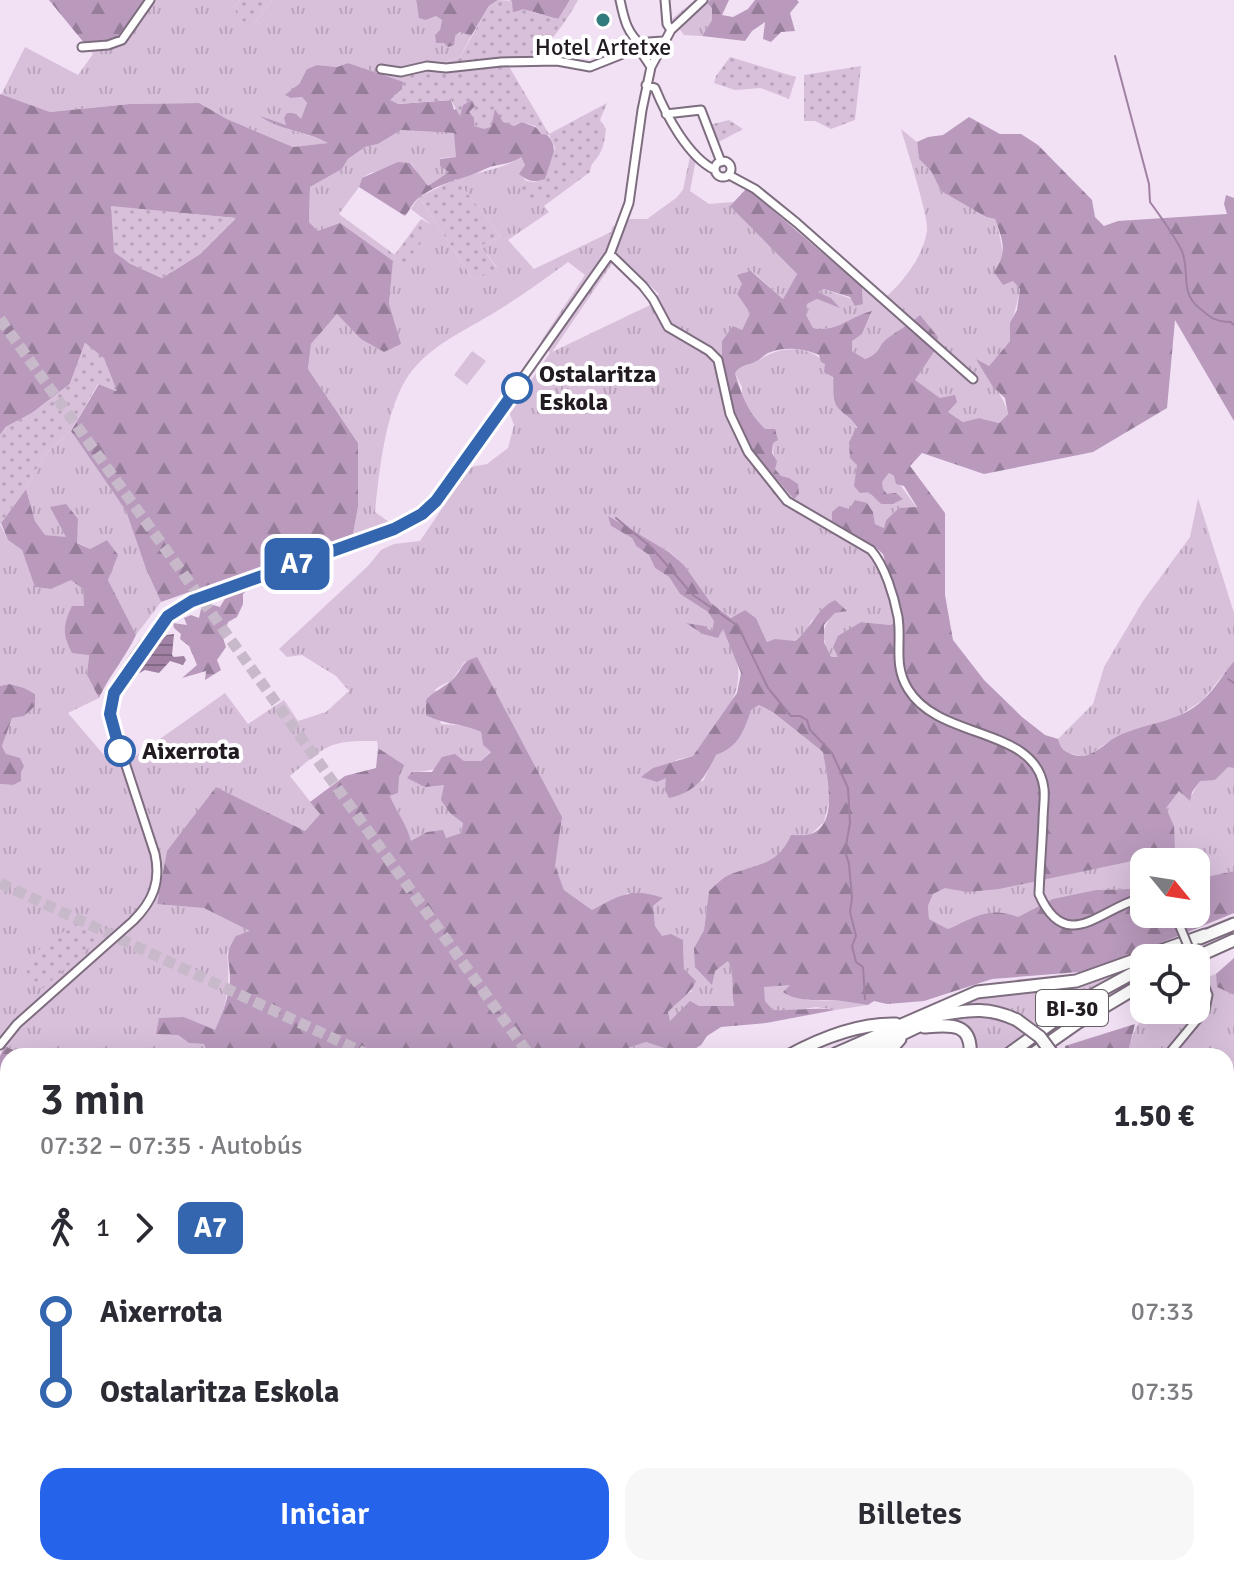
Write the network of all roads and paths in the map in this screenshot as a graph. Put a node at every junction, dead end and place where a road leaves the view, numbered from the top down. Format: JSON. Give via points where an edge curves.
{"nodes":[{"id":1,"x":150,"y":0,"type":"edge"},
{"id":2,"x":620,"y":0,"type":"edge"},
{"id":3,"x":665,"y":0,"type":"edge"},
{"id":4,"x":703,"y":0,"type":"edge"},
{"id":5,"x":671,"y":30,"type":"junction"},
{"id":6,"x":663,"y":41,"type":"junction"},
{"id":7,"x":643,"y":46,"type":"junction"},
{"id":8,"x":82,"y":47,"type":"dead end"},
{"id":9,"x":651,"y":67,"type":"junction"},
{"id":10,"x":381,"y":69,"type":"dead end"},
{"id":11,"x":646,"y":85,"type":"junction"},
{"id":12,"x":666,"y":114,"type":"junction"},
{"id":13,"x":718,"y":165,"type":"junction"},
{"id":14,"x":729,"y":175,"type":"junction"},
{"id":15,"x":610,"y":254,"type":"junction"},
{"id":16,"x":973,"y":379,"type":"dead end"},
{"id":17,"x":1130,"y":901,"type":"edge"},
{"id":18,"x":1234,"y":924,"type":"edge"},
{"id":19,"x":1205,"y":935,"type":"junction"},
{"id":20,"x":1234,"y":940,"type":"edge"},
{"id":21,"x":1188,"y":944,"type":"edge"},
{"id":22,"x":1210,"y":951,"type":"edge"},
{"id":23,"x":1130,"y":975,"type":"edge"},
{"id":24,"x":1130,"y":991,"type":"edge"},
{"id":25,"x":918,"y":1023,"type":"junction"},
{"id":26,"x":1196,"y":1024,"type":"edge"},
{"id":27,"x":902,"y":1030,"type":"junction"},
{"id":28,"x":0,"y":1045,"type":"edge"},
{"id":29,"x":807,"y":1048,"type":"edge"},
{"id":30,"x":852,"y":1048,"type":"edge"},
{"id":31,"x":870,"y":1048,"type":"edge"},
{"id":32,"x":890,"y":1048,"type":"edge"},
{"id":33,"x":969,"y":1048,"type":"edge"},
{"id":34,"x":1017,"y":1048,"type":"edge"},
{"id":35,"x":1042,"y":1048,"type":"edge"},
{"id":36,"x":1048,"y":1048,"type":"edge"},
{"id":37,"x":1172,"y":1048,"type":"edge"}],
"edges":[{"from":1,"to":8,"type":"street","via":[[122,40]]},
{"from":2,"to":7,"type":"street","via":[[628,30]]},
{"from":3,"to":5,"type":"street"},
{"from":4,"to":5,"type":"street"},
{"from":5,"to":6,"type":"street"},
{"from":6,"to":7,"type":"street"},
{"from":6,"to":9,"type":"street"},
{"from":7,"to":9,"type":"street"},
{"from":7,"to":10,"type":"street","via":[[590,67],[529,61],[401,72]]},
{"from":9,"to":11,"type":"street"},
{"from":11,"to":12,"type":"street","via":[[655,88]]},
{"from":11,"to":15,"type":"street","via":[[629,203]]},
{"from":12,"to":13,"type":"street","via":[[694,154]]},
{"from":12,"to":13,"type":"street","via":[[701,110]]},
{"from":13,"to":14,"type":"street","via":[[722,177]]},
{"from":13,"to":14,"type":"street","via":[[730,165]]},
{"from":14,"to":16,"type":"street","via":[[797,223]]},
{"from":15,"to":17,"type":"street","via":[[648,292],[668,327],[718,360],[730,414],[748,452],[787,501],[879,559],[898,618],[898,665],[908,690],[932,714],[1005,742],[1037,768],[1044,788],[1039,894],[1046,910],[1061,922],[1082,925]]},
{"from":15,"to":28,"type":"street","via":[[447,488],[422,514],[394,529],[192,601],[156,629],[114,693],[110,714],[155,854],[155,890],[133,921]]},
{"from":18,"to":19,"type":"highway"},
{"from":19,"to":21,"type":"highway"},
{"from":19,"to":25,"type":"highway","via":[[1076,981],[977,992]]},
{"from":20,"to":22,"type":"highway"},
{"from":23,"to":34,"type":"highway","number":"BI-30","via":[[1080,1002]]},
{"from":24,"to":35,"type":"highway","number":"BI-30"},
{"from":25,"to":27,"type":"highway"},
{"from":25,"to":33,"type":"highway","via":[[955,1026],[968,1037]]},
{"from":25,"to":36,"type":"highway","bridge":true,"via":[[974,1009],[1003,1013]]},
{"from":26,"to":37,"type":"street"},
{"from":27,"to":29,"type":"highway","via":[[880,1024],[851,1029]]},
{"from":27,"to":30,"type":"highway"},
{"from":27,"to":31,"type":"highway"},
{"from":27,"to":32,"type":"highway"}]}
